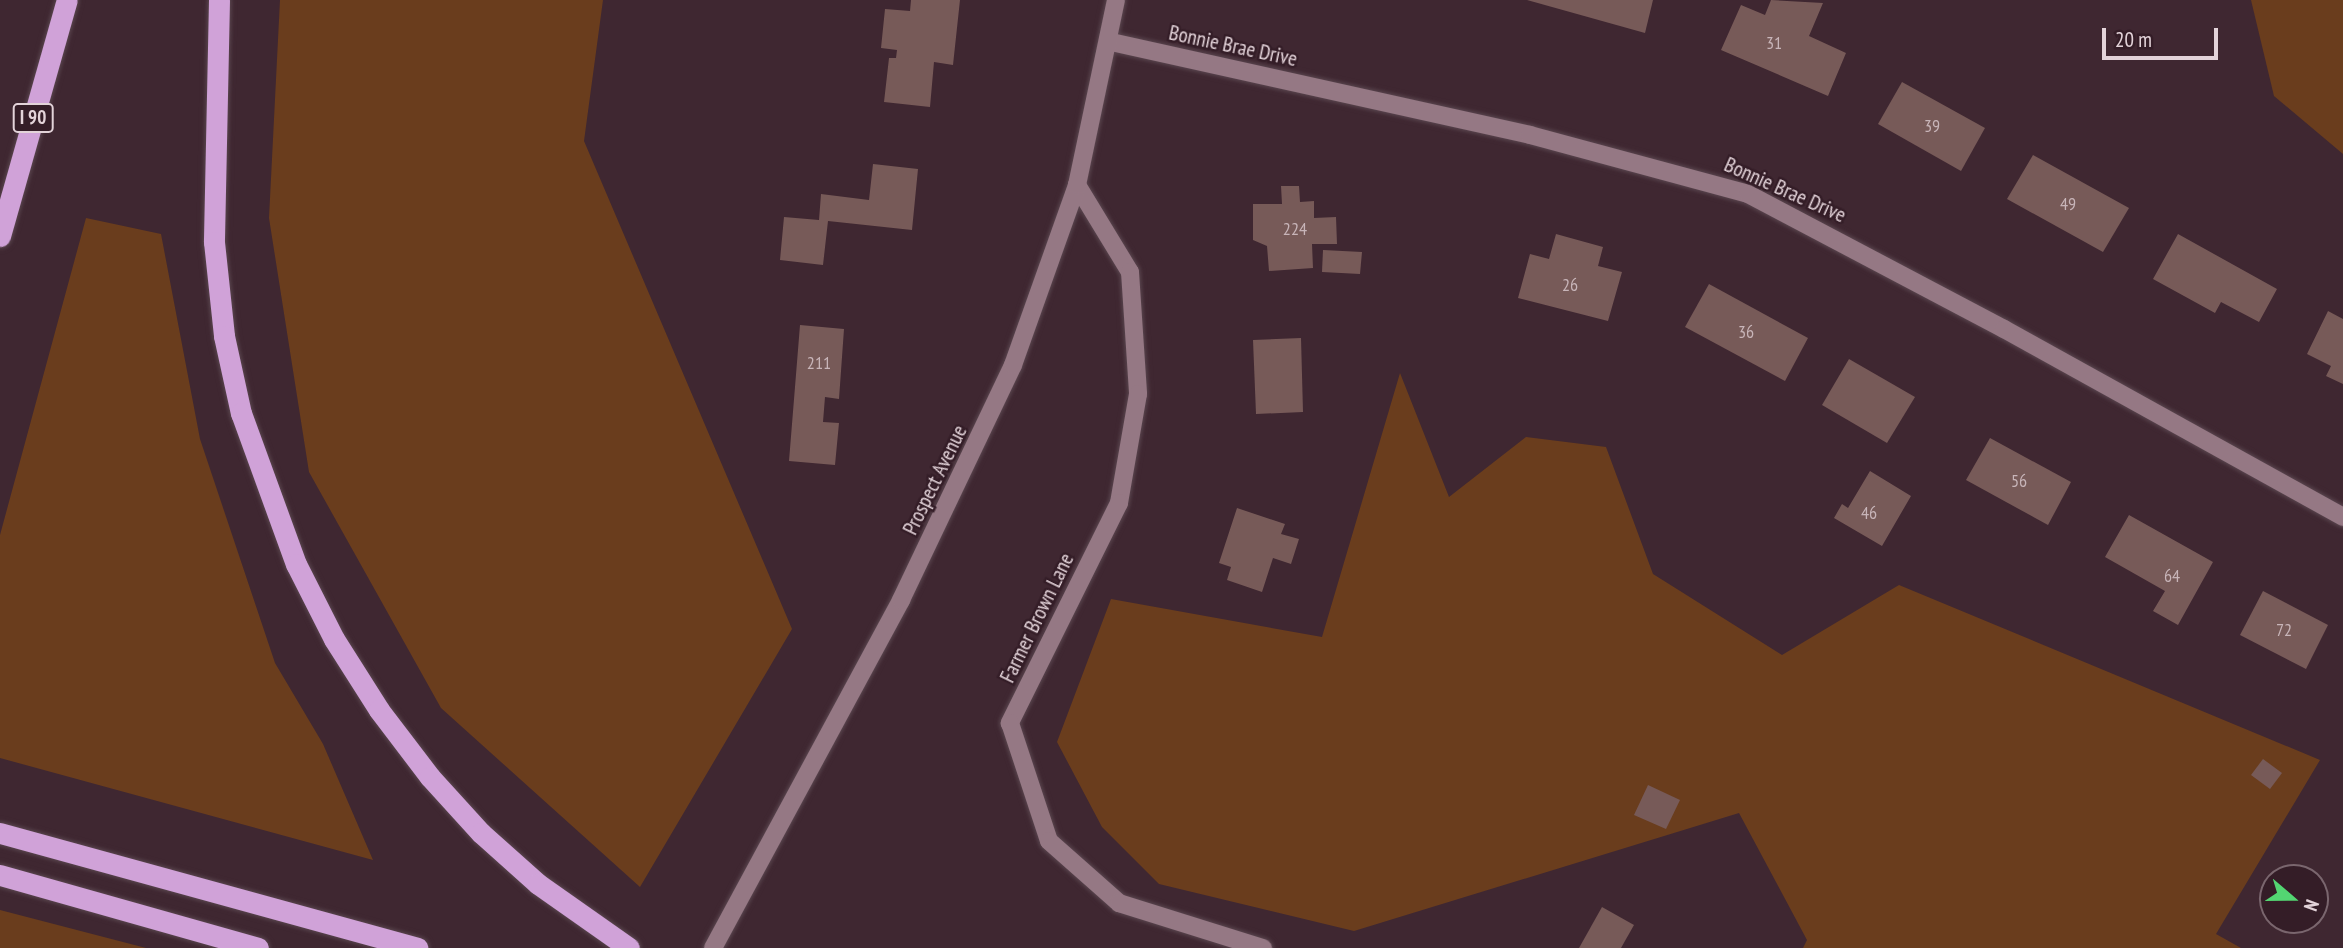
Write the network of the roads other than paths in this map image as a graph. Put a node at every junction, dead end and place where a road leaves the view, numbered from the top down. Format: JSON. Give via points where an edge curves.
{"nodes":[{"id":1,"x":67,"y":0,"type":"edge"},
{"id":2,"x":219,"y":0,"type":"edge"},
{"id":3,"x":1116,"y":0,"type":"edge"},
{"id":4,"x":1111,"y":42,"type":"junction"},
{"id":5,"x":1077,"y":185,"type":"junction"},
{"id":6,"x":0,"y":236,"type":"edge"},
{"id":7,"x":2343,"y":517,"type":"edge"},
{"id":8,"x":0,"y":833,"type":"edge"},
{"id":9,"x":0,"y":875,"type":"edge"},
{"id":10,"x":258,"y":948,"type":"edge"},
{"id":11,"x":417,"y":948,"type":"edge"},
{"id":12,"x":629,"y":948,"type":"edge"},
{"id":13,"x":713,"y":948,"type":"edge"},
{"id":14,"x":1263,"y":948,"type":"edge"}],
"edges":[{"from":1,"to":6,"type":"highway","number":"I 90"},
{"from":2,"to":12,"type":"highway","via":[[214,242],[224,335],[241,413],[296,564],[334,639],[379,710],[430,777],[481,833],[538,884]]},
{"from":3,"to":4,"type":"street","name":"Prospect Avenue"},
{"from":4,"to":5,"type":"street","name":"Prospect Avenue"},
{"from":4,"to":7,"type":"street","name":"Bonnie Brae Drive","via":[[1530,135],[1748,194],[1825,231]]},
{"from":5,"to":13,"type":"street","name":"Prospect Avenue","via":[[1044,285],[978,443],[901,600]]},
{"from":5,"to":14,"type":"street","name":"Farmer Brown Lane","via":[[1130,272],[1138,394],[1119,503],[1010,723],[1049,841],[1119,904]]},
{"from":8,"to":11,"type":"highway"},
{"from":9,"to":10,"type":"highway"}]}
